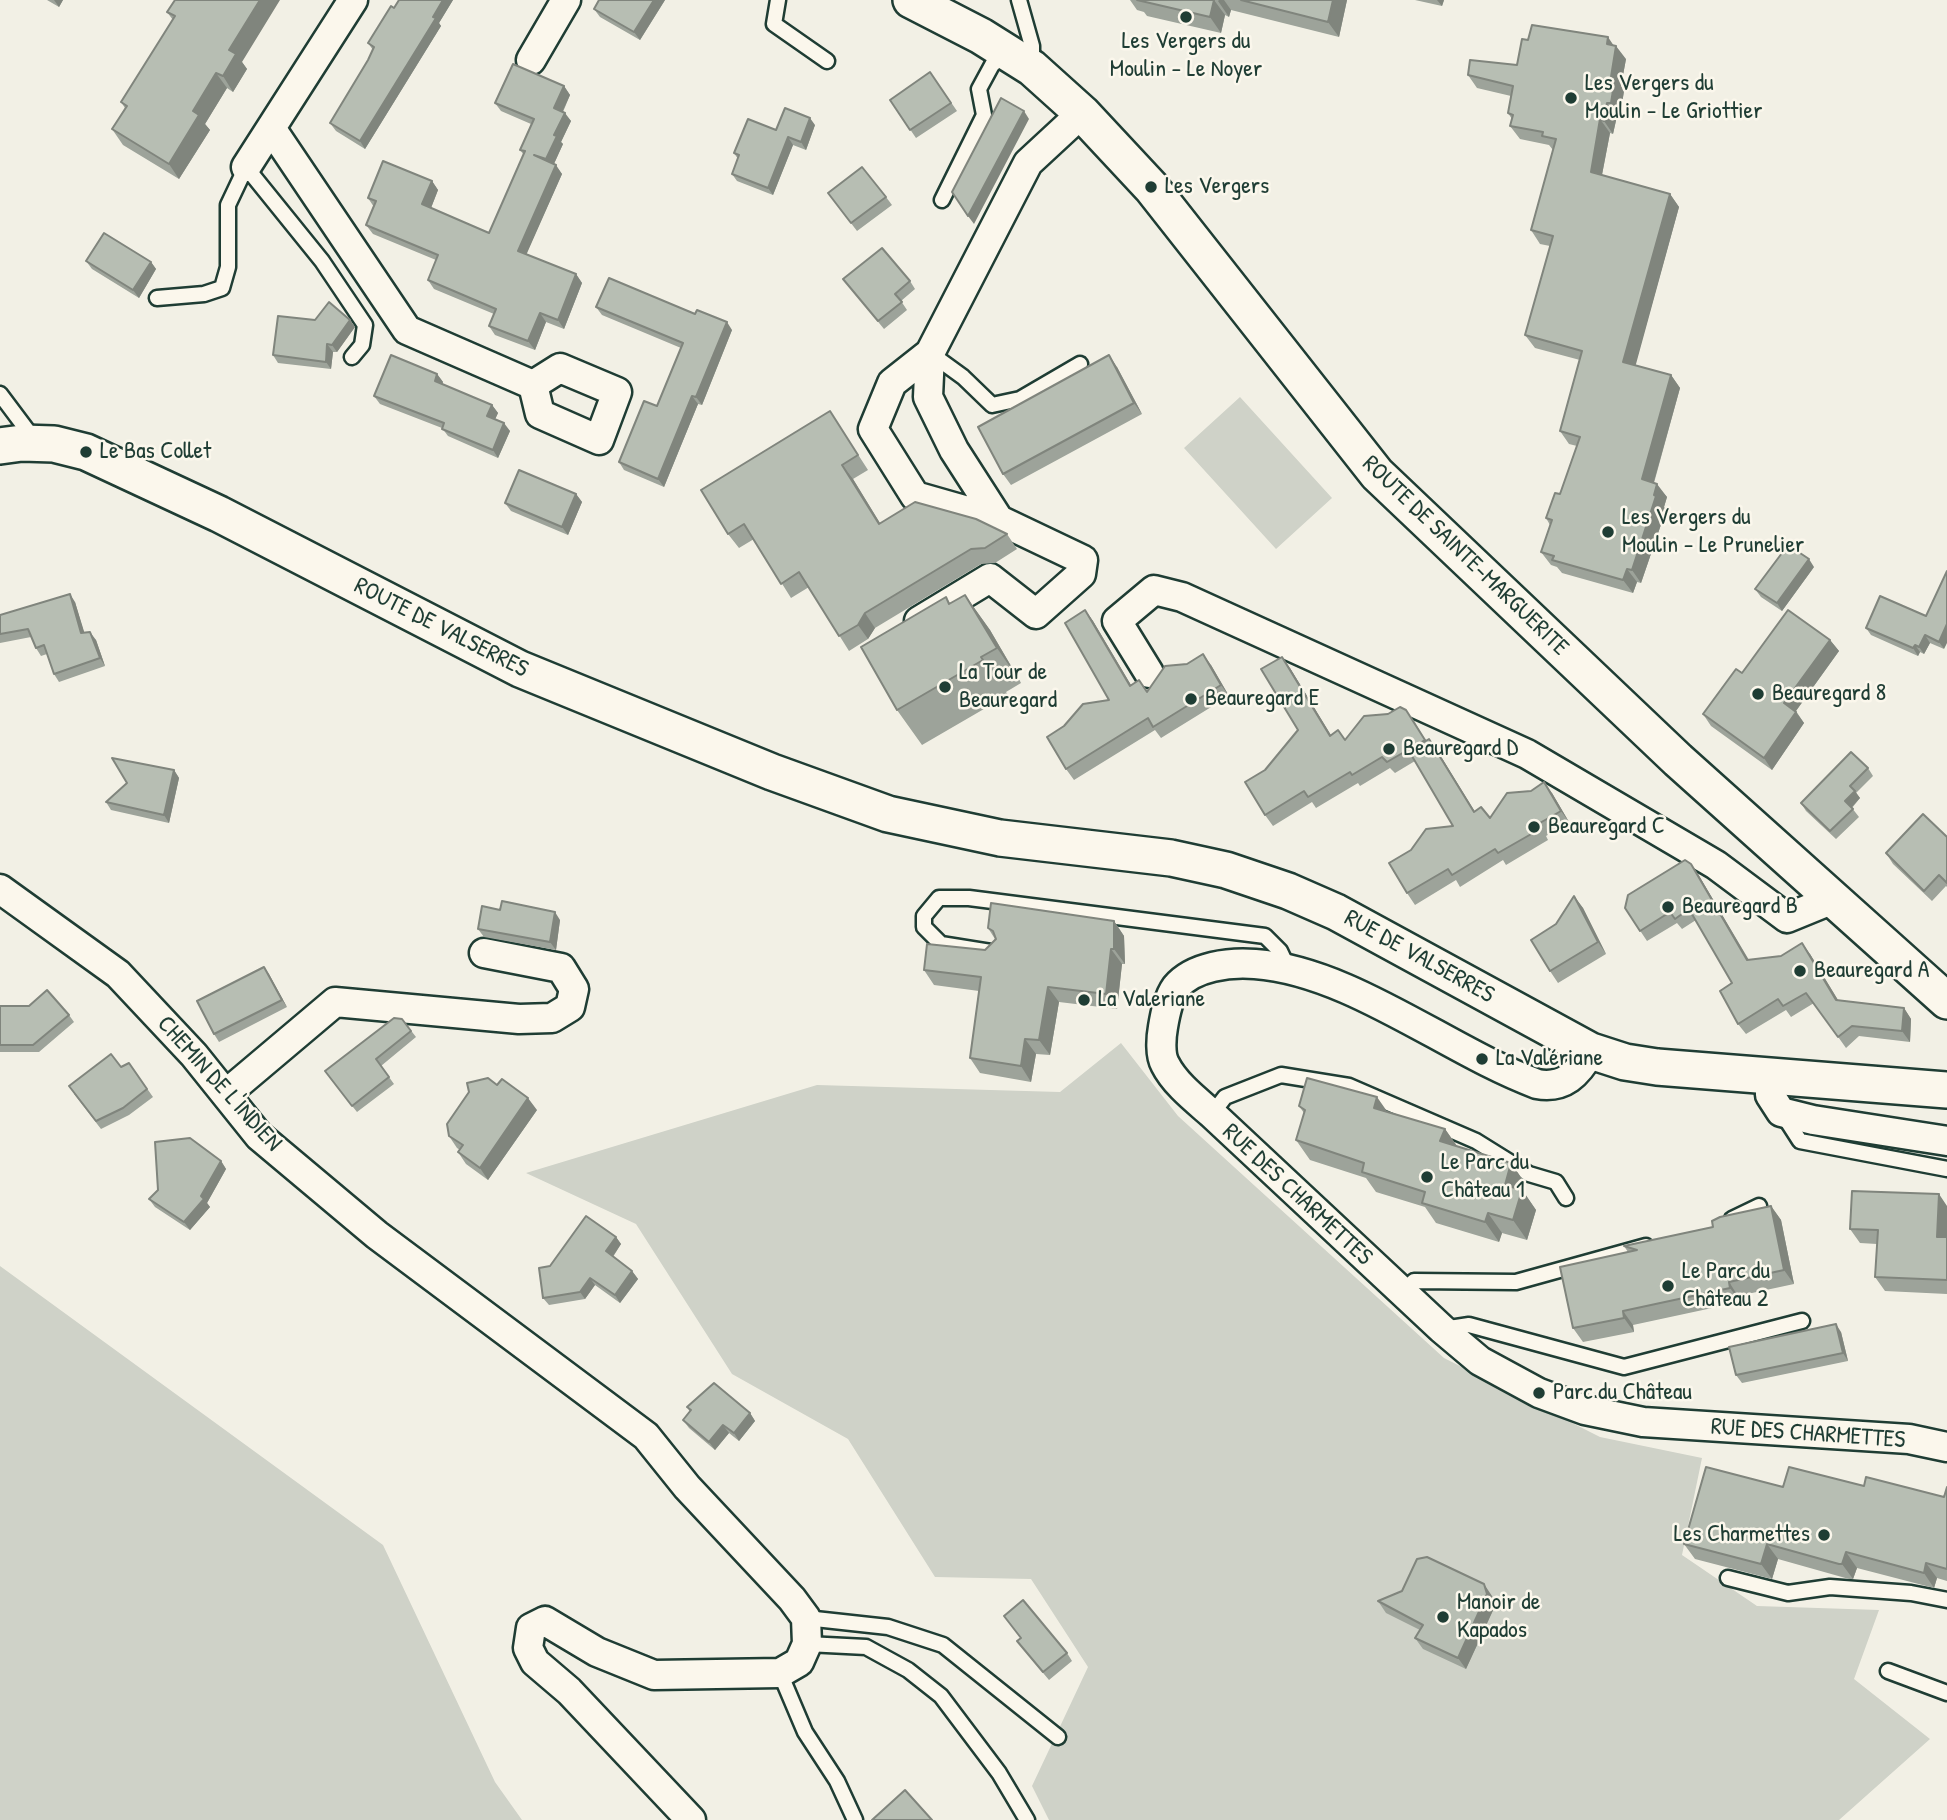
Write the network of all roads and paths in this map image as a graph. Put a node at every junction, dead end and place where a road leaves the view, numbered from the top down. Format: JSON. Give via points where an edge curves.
{"nodes":[{"id":1,"x":353,"y":0,"type":"edge"},
{"id":2,"x":566,"y":0,"type":"edge"},
{"id":3,"x":778,"y":0,"type":"edge"},
{"id":4,"x":911,"y":0,"type":"edge"},
{"id":5,"x":1019,"y":0,"type":"edge"},
{"id":6,"x":531,"y":60,"type":"dead end"},
{"id":7,"x":1019,"y":60,"type":"junction"},
{"id":8,"x":827,"y":61,"type":"dead end"},
{"id":9,"x":1082,"y":113,"type":"junction"},
{"id":10,"x":273,"y":131,"type":"junction"},
{"id":11,"x":246,"y":167,"type":"junction"},
{"id":12,"x":942,"y":200,"type":"dead end"},
{"id":13,"x":157,"y":298,"type":"dead end"},
{"id":14,"x":930,"y":353,"type":"junction"},
{"id":15,"x":352,"y":357,"type":"dead end"},
{"id":16,"x":1080,"y":364,"type":"dead end"},
{"id":17,"x":533,"y":385,"type":"dead end"},
{"id":18,"x":2,"y":397,"type":"edge"},
{"id":19,"x":37,"y":443,"type":"junction"},
{"id":20,"x":0,"y":446,"type":"edge"},
{"id":21,"x":999,"y":520,"type":"junction"},
{"id":22,"x":895,"y":635,"type":"edge"},
{"id":23,"x":1149,"y":673,"type":"dead end"},
{"id":24,"x":888,"y":814,"type":"joint"},
{"id":25,"x":0,"y":889,"type":"edge"},
{"id":26,"x":1831,"y":900,"type":"junction"},
{"id":27,"x":484,"y":953,"type":"dead end"},
{"id":28,"x":997,"y":953,"type":"edge"},
{"id":29,"x":1289,"y":971,"type":"junction"},
{"id":30,"x":1947,"y":1001,"type":"edge"},
{"id":31,"x":1591,"y":1051,"type":"junction"},
{"id":32,"x":1770,"y":1075,"type":"junction"},
{"id":33,"x":1947,"y":1090,"type":"edge"},
{"id":34,"x":226,"y":1094,"type":"junction"},
{"id":35,"x":1781,"y":1112,"type":"junction"},
{"id":36,"x":1212,"y":1114,"type":"junction"},
{"id":37,"x":1947,"y":1141,"type":"edge"},
{"id":38,"x":1947,"y":1169,"type":"edge"},
{"id":39,"x":1566,"y":1198,"type":"dead end"},
{"id":40,"x":1759,"y":1206,"type":"edge"},
{"id":41,"x":1723,"y":1223,"type":"edge"},
{"id":42,"x":1661,"y":1242,"type":"edge"},
{"id":43,"x":1402,"y":1293,"type":"junction"},
{"id":44,"x":1802,"y":1321,"type":"dead end"},
{"id":45,"x":1442,"y":1329,"type":"junction"},
{"id":46,"x":1947,"y":1447,"type":"edge"},
{"id":47,"x":1728,"y":1578,"type":"edge"},
{"id":48,"x":1947,"y":1601,"type":"edge"},
{"id":49,"x":806,"y":1631,"type":"junction"},
{"id":50,"x":1888,"y":1671,"type":"dead end"},
{"id":51,"x":780,"y":1673,"type":"junction"},
{"id":52,"x":1947,"y":1693,"type":"edge"},
{"id":53,"x":1058,"y":1737,"type":"dead end"},
{"id":54,"x":691,"y":1820,"type":"edge"},
{"id":55,"x":855,"y":1820,"type":"edge"},
{"id":56,"x":1027,"y":1820,"type":"edge"}],
"edges":[{"from":1,"to":10,"type":"street"},
{"from":2,"to":6,"type":"street"},
{"from":3,"to":8,"type":"lane","via":[[774,24]]},
{"from":4,"to":7,"type":"street","name":"ROUTE DE SAINTE-MARGUERITE"},
{"from":5,"to":7,"type":"lane","via":[[1032,46]]},
{"from":7,"to":9,"type":"street","name":"ROUTE DE SAINTE-MARGUERITE"},
{"from":7,"to":12,"type":"lane","via":[[992,65],[979,89],[984,115]]},
{"from":9,"to":14,"type":"street","via":[[1028,163]]},
{"from":9,"to":26,"type":"street","name":"ROUTE DE SAINTE-MARGUERITE","via":[[1151,187],[1377,474]]},
{"from":10,"to":11,"type":"street"},
{"from":10,"to":17,"type":"street","via":[[407,330]]},
{"from":11,"to":13,"type":"lane","via":[[228,205],[228,267],[222,288]]},
{"from":11,"to":15,"type":"lane","via":[[322,261],[365,325],[362,345]]},
{"from":14,"to":16,"type":"lane","via":[[992,405],[1020,399]]},
{"from":14,"to":21,"type":"street","via":[[928,397],[954,450]]},
{"from":14,"to":21,"type":"street","via":[[892,383],[873,429],[915,496]]},
{"from":18,"to":19,"type":"lane"},
{"from":19,"to":20,"type":"street","name":"ROUTE DE VALSERRES"},
{"from":19,"to":24,"type":"street","name":"ROUTE DE VALSERRES","via":[[86,452],[133,472],[593,701]]},
{"from":21,"to":22,"type":"street","via":[[1083,560],[1081,574],[1036,614],[990,578]]},
{"from":23,"to":26,"type":"street","via":[[1117,621],[1154,590],[1182,597],[1527,754],[1716,865],[1787,918]]},
{"from":24,"to":31,"type":"street","name":"RUE DE VALSERRES","via":[[1000,838],[1171,858],[1226,870],[1336,912]]},
{"from":25,"to":34,"type":"street","name":"CHEMIN DE L'INDIEN","via":[[118,974]]},
{"from":26,"to":30,"type":"street","name":"ROUTE DE SAINTE-MARGUERITE"},
{"from":27,"to":34,"type":"street","via":[[561,968],[574,989],[570,1007],[552,1018],[519,1019],[335,1002]]},
{"from":28,"to":29,"type":"lane","via":[[941,944],[924,928],[924,916],[939,898],[969,898],[1265,936],[1280,951]]},
{"from":29,"to":31,"type":"street","name":"RUE DES CHARMETTES","via":[[1364,999],[1537,1084],[1567,1081]]},
{"from":29,"to":36,"type":"street","name":"RUE DES CHARMETTES","via":[[1229,964],[1203,970],[1177,987],[1166,1009],[1161,1036],[1164,1063]]},
{"from":31,"to":32,"type":"street","name":"RUE DE VALSERRES","via":[[1657,1067]]},
{"from":32,"to":33,"type":"street","name":"RUE DE VALSERRES"},
{"from":32,"to":35,"type":"street","via":[[1770,1095]]},
{"from":34,"to":49,"type":"street","name":"CHEMIN DE L'INDIEN","via":[[259,1136],[377,1235],[646,1436],[792,1599]]},
{"from":35,"to":37,"type":"street"},
{"from":35,"to":38,"type":"lane","via":[[1800,1141]]},
{"from":36,"to":39,"type":"lane","via":[[1225,1097],[1281,1075],[1349,1086],[1476,1142],[1529,1174],[1556,1182]]},
{"from":36,"to":43,"type":"street","name":"RUE DES CHARMETTES"},
{"from":40,"to":41,"type":"lane"},
{"from":42,"to":43,"type":"lane","via":[[1516,1282],[1414,1280]]},
{"from":43,"to":45,"type":"street","name":"RUE DES CHARMETTES"},
{"from":44,"to":45,"type":"lane","via":[[1625,1367],[1469,1325]]},
{"from":45,"to":46,"type":"street","name":"RUE DES CHARMETTES","via":[[1480,1361],[1539,1393],[1585,1410],[1643,1422],[1909,1440]]},
{"from":47,"to":48,"type":"lane","via":[[1787,1593],[1830,1587],[1911,1593]]},
{"from":49,"to":51,"type":"street","via":[[799,1662]]},
{"from":49,"to":53,"type":"lane","via":[[888,1627],[943,1645]]},
{"from":49,"to":56,"type":"lane","via":[[866,1647],[908,1670],[941,1696],[999,1773]]},
{"from":50,"to":52,"type":"lane"},
{"from":51,"to":54,"type":"street","via":[[654,1675],[597,1652],[545,1621],[531,1628],[528,1648],[535,1662],[569,1691]]},
{"from":51,"to":55,"type":"lane","via":[[805,1732],[838,1781]]}]}
